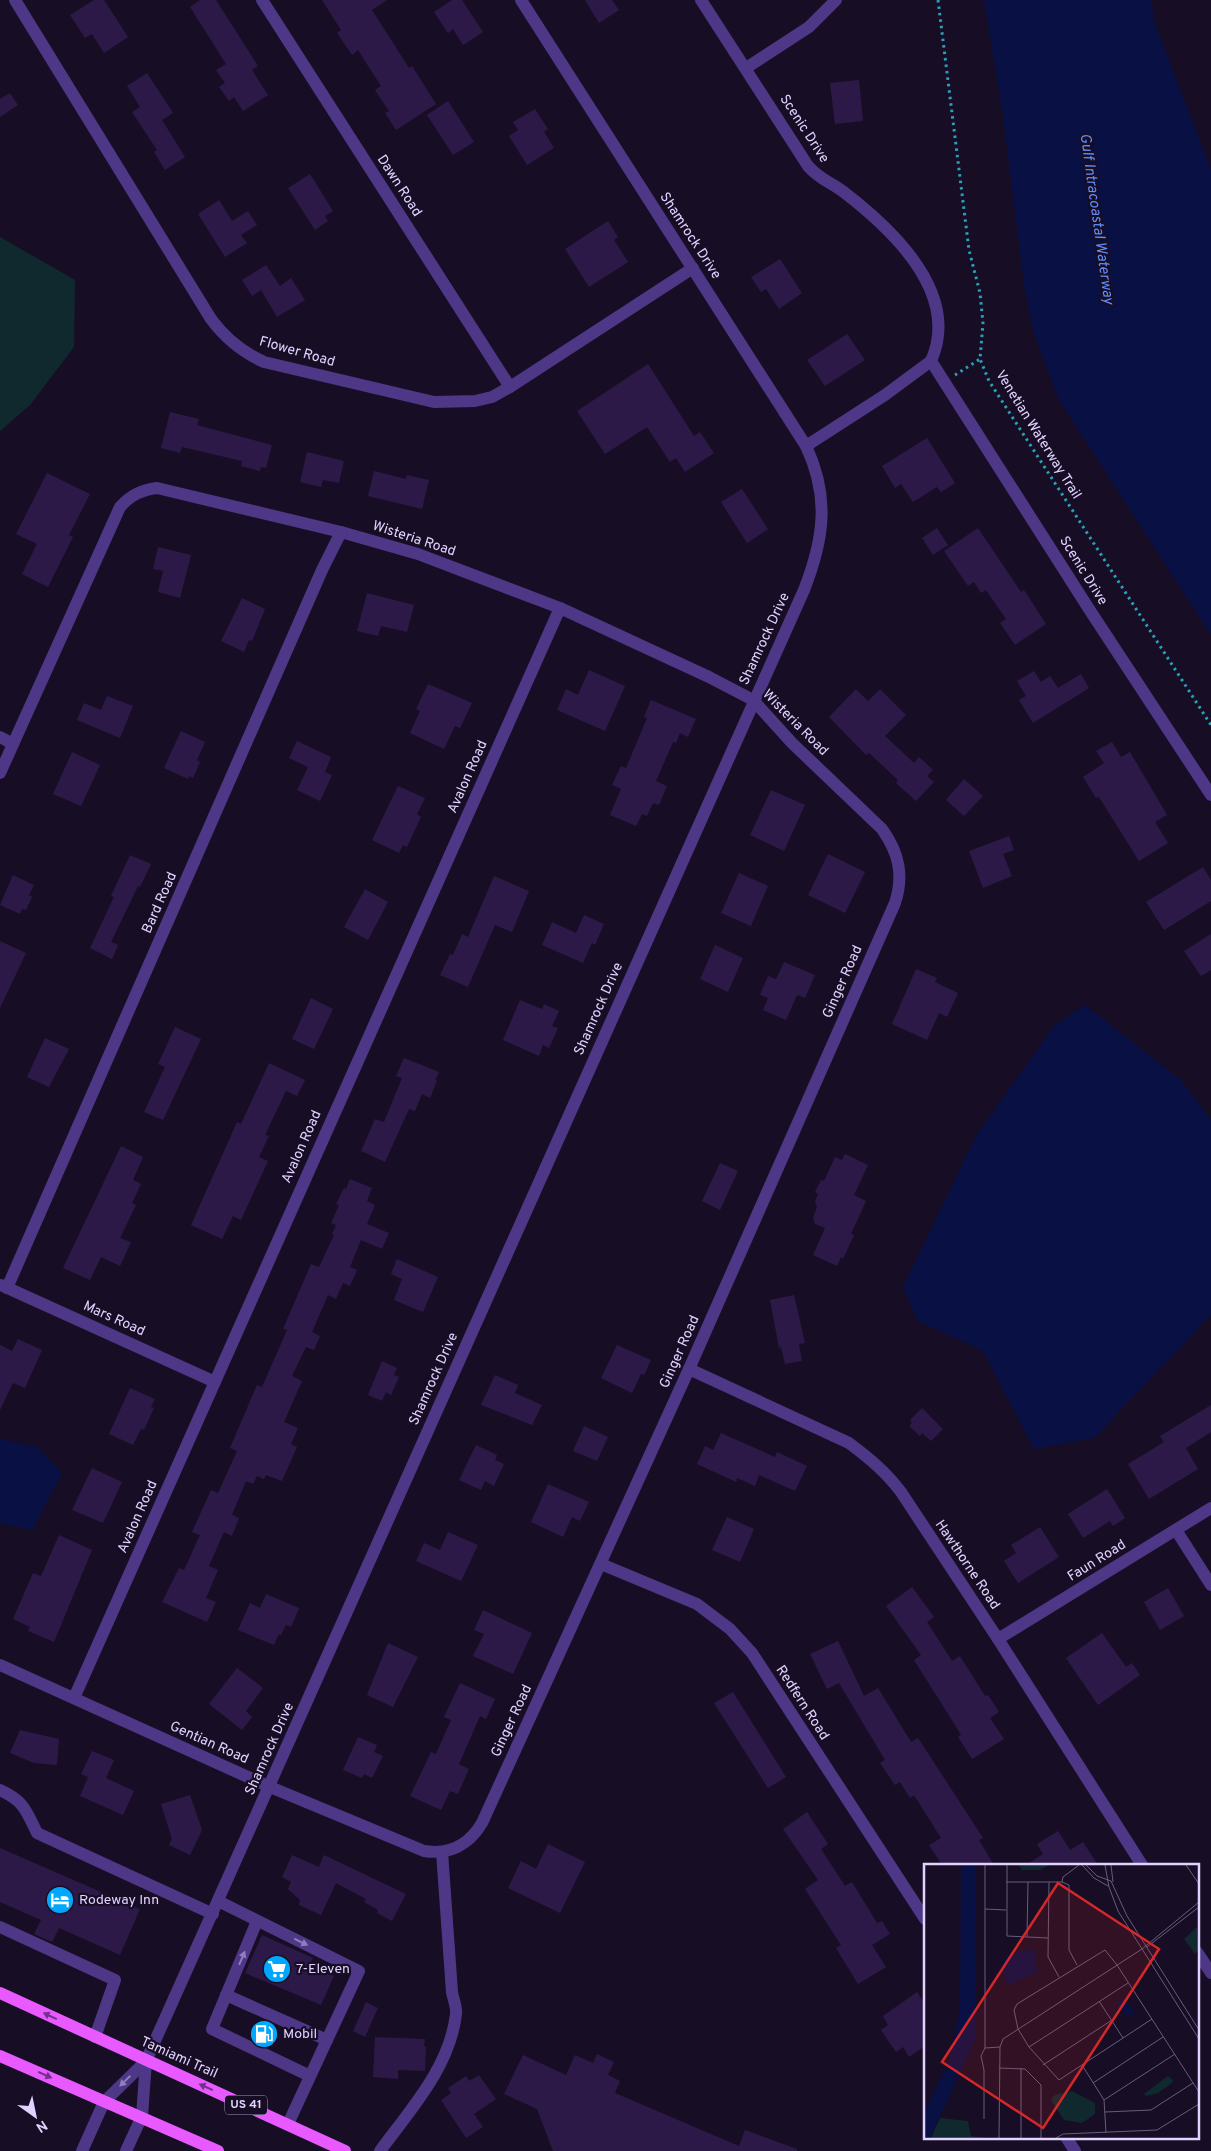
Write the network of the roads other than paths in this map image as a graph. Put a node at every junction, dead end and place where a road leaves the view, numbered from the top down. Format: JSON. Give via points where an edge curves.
{"nodes":[{"id":1,"x":15,"y":0,"type":"edge"},
{"id":2,"x":262,"y":0,"type":"edge"},
{"id":3,"x":521,"y":0,"type":"edge"},
{"id":4,"x":701,"y":0,"type":"edge"},
{"id":5,"x":836,"y":0,"type":"edge"},
{"id":6,"x":746,"y":68,"type":"junction"},
{"id":7,"x":692,"y":268,"type":"junction"},
{"id":8,"x":931,"y":361,"type":"junction"},
{"id":9,"x":510,"y":387,"type":"junction"},
{"id":10,"x":806,"y":446,"type":"junction"},
{"id":11,"x":341,"y":532,"type":"junction"},
{"id":12,"x":560,"y":608,"type":"junction"},
{"id":13,"x":753,"y":700,"type":"junction"},
{"id":14,"x":0,"y":737,"type":"edge"},
{"id":15,"x":13,"y":744,"type":"junction"},
{"id":16,"x":0,"y":774,"type":"edge"},
{"id":17,"x":1211,"y":795,"type":"edge"},
{"id":18,"x":899,"y":864,"type":"joint"},
{"id":19,"x":4,"y":1286,"type":"edge"},
{"id":20,"x":689,"y":1369,"type":"junction"},
{"id":21,"x":215,"y":1382,"type":"junction"},
{"id":22,"x":1211,"y":1508,"type":"edge"},
{"id":23,"x":1176,"y":1530,"type":"junction"},
{"id":24,"x":601,"y":1564,"type":"junction"},
{"id":25,"x":1211,"y":1585,"type":"edge"},
{"id":26,"x":998,"y":1639,"type":"junction"},
{"id":27,"x":0,"y":1665,"type":"edge"},
{"id":28,"x":74,"y":1698,"type":"junction"},
{"id":29,"x":270,"y":1787,"type":"junction"},
{"id":30,"x":0,"y":1790,"type":"edge"},
{"id":31,"x":464,"y":1844,"type":"joint"},
{"id":32,"x":442,"y":1852,"type":"junction"},
{"id":33,"x":1141,"y":1864,"type":"edge"},
{"id":34,"x":218,"y":1901,"type":"junction"},
{"id":35,"x":213,"y":1914,"type":"junction"},
{"id":36,"x":924,"y":1917,"type":"edge"},
{"id":37,"x":257,"y":1921,"type":"junction"},
{"id":38,"x":0,"y":1927,"type":"edge"},
{"id":39,"x":1198,"y":1954,"type":"edge"},
{"id":40,"x":1211,"y":1973,"type":"edge"},
{"id":41,"x":0,"y":1993,"type":"edge"},
{"id":42,"x":226,"y":1994,"type":"junction"},
{"id":43,"x":94,"y":2037,"type":"junction"},
{"id":44,"x":327,"y":2040,"type":"junction"},
{"id":45,"x":0,"y":2056,"type":"edge"},
{"id":46,"x":146,"y":2061,"type":"junction"},
{"id":47,"x":310,"y":2076,"type":"junction"},
{"id":48,"x":104,"y":2102,"type":"junction"},
{"id":49,"x":142,"y":2116,"type":"junction"},
{"id":50,"x":288,"y":2124,"type":"junction"},
{"id":51,"x":1067,"y":2138,"type":"edge"},
{"id":52,"x":82,"y":2151,"type":"edge"},
{"id":53,"x":126,"y":2151,"type":"edge"},
{"id":54,"x":218,"y":2151,"type":"edge"},
{"id":55,"x":345,"y":2151,"type":"edge"},
{"id":56,"x":380,"y":2151,"type":"edge"},
{"id":57,"x":1075,"y":2151,"type":"edge"}],
"edges":[{"from":1,"to":9,"type":"street","name":"Flower Road","via":[[211,319],[238,348],[264,362],[434,402],[475,401],[492,397]]},
{"from":2,"to":9,"type":"street","name":"Dawn Road"},
{"from":3,"to":7,"type":"street","name":"Shamrock Drive"},
{"from":4,"to":6,"type":"street","name":"Scenic Drive"},
{"from":5,"to":6,"type":"street","via":[[809,27]]},
{"from":6,"to":8,"type":"street","name":"Scenic Drive","via":[[808,166],[818,177],[876,218],[920,269],[936,305],[939,326],[937,348]]},
{"from":7,"to":9,"type":"street","name":"Flower Road"},
{"from":7,"to":10,"type":"street","name":"Shamrock Drive"},
{"from":8,"to":10,"type":"street"},
{"from":8,"to":17,"type":"street","name":"Scenic Drive"},
{"from":10,"to":13,"type":"street","name":"Shamrock Drive","via":[[821,497],[818,551],[804,590]]},
{"from":11,"to":12,"type":"street","name":"Wisteria Road","via":[[418,554]]},
{"from":11,"to":15,"type":"street","name":"Wisteria Road","via":[[157,488],[130,496],[120,507]]},
{"from":11,"to":19,"type":"street","name":"Bard Road"},
{"from":12,"to":13,"type":"street","name":"Wisteria Road"},
{"from":12,"to":21,"type":"street","name":"Avalon Road"},
{"from":13,"to":18,"type":"street","name":"Wisteria Road","via":[[792,743],[882,829],[892,843]]},
{"from":13,"to":29,"type":"street","name":"Shamrock Drive"},
{"from":14,"to":15,"type":"street"},
{"from":15,"to":16,"type":"street","name":"Wisteria Road"},
{"from":18,"to":20,"type":"street","name":"Ginger Road","via":[[899,890],[894,903]]},
{"from":19,"to":21,"type":"street","name":"Mars Road"},
{"from":20,"to":24,"type":"street","name":"Ginger Road"},
{"from":20,"to":26,"type":"street","name":"Hawthorne Road","via":[[849,1443],[872,1460],[901,1492]]},
{"from":21,"to":28,"type":"street","name":"Avalon Road"},
{"from":22,"to":23,"type":"street","name":"Faun Road"},
{"from":23,"to":25,"type":"street"},
{"from":23,"to":26,"type":"street","name":"Faun Road"},
{"from":24,"to":31,"type":"street","name":"Ginger Road","via":[[482,1823]]},
{"from":24,"to":36,"type":"street","name":"Redfern Road","via":[[697,1604],[730,1628],[752,1653]]},
{"from":26,"to":33,"type":"street","name":"Hawthorne Road"},
{"from":27,"to":28,"type":"street","name":"Gentian Road"},
{"from":28,"to":29,"type":"street","name":"Gentian Road"},
{"from":29,"to":32,"type":"street","name":"Gentian Road","via":[[424,1852]]},
{"from":29,"to":34,"type":"street","name":"Shamrock Drive"},
{"from":30,"to":35,"type":"street","via":[[24,1805],[37,1833]]},
{"from":31,"to":32,"type":"street","name":"Gentian Road"},
{"from":32,"to":56,"type":"street","via":[[456,2012],[450,2040],[438,2070]]},
{"from":34,"to":35,"type":"street","name":"Shamrock Drive"},
{"from":34,"to":37,"type":"street"},
{"from":35,"to":46,"type":"street","name":"Shamrock Drive"},
{"from":42,"to":37,"type":"street","one_way":true},
{"from":37,"to":44,"type":"street","one_way":true,"via":[[359,1971]]},
{"from":38,"to":43,"type":"street","via":[[115,1980]]},
{"from":39,"to":40,"type":"street"},
{"from":43,"to":41,"type":"main road","name":"Tamiami Trail","number":"US 41","one_way":true},
{"from":42,"to":44,"type":"street"},
{"from":42,"to":47,"type":"street","via":[[212,2029]]},
{"from":43,"to":46,"type":"main road","name":"Tamiami Trail","number":"US 41"},
{"from":44,"to":47,"type":"street"},
{"from":45,"to":48,"type":"main road","one_way":true},
{"from":46,"to":48,"type":"street","one_way":true},
{"from":46,"to":49,"type":"street"},
{"from":50,"to":46,"type":"main road","name":"Tamiami Trail","number":"US 41","one_way":true},
{"from":47,"to":50,"type":"street"},
{"from":48,"to":49,"type":"main road"},
{"from":48,"to":52,"type":"street"},
{"from":49,"to":53,"type":"street"},
{"from":49,"to":54,"type":"main road"},
{"from":50,"to":55,"type":"main road","name":"Tamiami Trail","number":"US 41"},
{"from":51,"to":57,"type":"street"}]}
